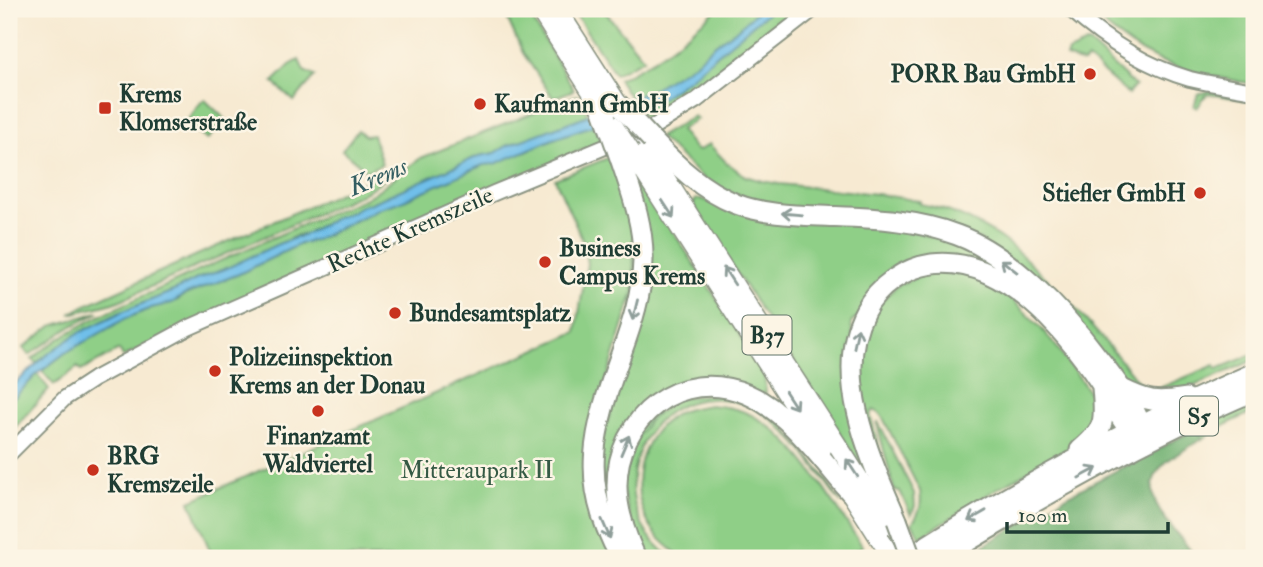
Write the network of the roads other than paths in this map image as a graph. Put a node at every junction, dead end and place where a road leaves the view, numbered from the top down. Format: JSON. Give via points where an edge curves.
{"nodes":[{"id":1,"x":539,"y":9,"type":"edge"},
{"id":2,"x":557,"y":9,"type":"edge"},
{"id":3,"x":814,"y":9,"type":"edge"},
{"id":4,"x":1070,"y":9,"type":"edge"},
{"id":5,"x":588,"y":71,"type":"junction"},
{"id":6,"x":1254,"y":90,"type":"edge"},
{"id":7,"x":610,"y":107,"type":"junction"},
{"id":8,"x":637,"y":149,"type":"junction"},
{"id":9,"x":1254,"y":373,"type":"edge"},
{"id":10,"x":1111,"y":386,"type":"junction"},
{"id":11,"x":1254,"y":391,"type":"edge"},
{"id":12,"x":1204,"y":395,"type":"junction"},
{"id":13,"x":1139,"y":433,"type":"junction"},
{"id":14,"x":9,"y":454,"type":"edge"},
{"id":15,"x":1058,"y":469,"type":"junction"},
{"id":16,"x":850,"y":492,"type":"junction"},
{"id":17,"x":887,"y":526,"type":"junction"},
{"id":18,"x":621,"y":558,"type":"edge"},
{"id":19,"x":636,"y":558,"type":"edge"},
{"id":20,"x":892,"y":558,"type":"edge"},
{"id":21,"x":910,"y":558,"type":"edge"},
{"id":22,"x":940,"y":558,"type":"edge"}],
"edges":[{"from":1,"to":5,"type":"main road"},
{"from":2,"to":5,"type":"main road"},
{"from":3,"to":14,"type":"street","name":"Rechte Kremszeile","via":[[722,82],[653,127],[188,328],[65,398]]},
{"from":4,"to":6,"type":"street","via":[[1120,48],[1166,71]]},
{"from":5,"to":7,"type":"main road"},
{"from":7,"to":8,"type":"highway","bridge":true},
{"from":7,"to":8,"type":"highway","bridge":true},
{"from":10,"to":8,"type":"highway","one_way":true,"via":[[1088,344],[1052,304],[977,244],[916,223],[780,214],[738,205]]},
{"from":8,"to":16,"type":"main road","number":"B37","one_way":true},
{"from":17,"to":8,"type":"main road","number":"B37","one_way":true},
{"from":8,"to":18,"type":"highway","one_way":true,"via":[[641,285],[593,453],[602,521]]},
{"from":9,"to":12,"type":"highway","number":"S5"},
{"from":10,"to":12,"type":"highway","via":[[1153,402]]},
{"from":10,"to":13,"type":"highway"},
{"from":10,"to":15,"type":"highway","via":[[1100,430]]},
{"from":17,"to":10,"type":"highway","one_way":true,"via":[[856,406],[853,357],[865,311],[894,279],[926,265],[944,263],[992,275],[1049,320]]},
{"from":11,"to":13,"type":"highway","number":"S5"},
{"from":12,"to":13,"type":"highway","number":"S5"},
{"from":13,"to":15,"type":"highway","number":"S5"},
{"from":22,"to":13,"type":"highway","number":"S5","one_way":true,"via":[[1061,487]]},
{"from":15,"to":21,"type":"highway","number":"S5","one_way":true},
{"from":16,"to":17,"type":"main road","number":"B37"},
{"from":19,"to":16,"type":"highway","one_way":true,"via":[[618,502],[620,458],[625,440],[646,411],[675,393],[708,386],[756,398],[785,418]]},
{"from":17,"to":20,"type":"main road","number":"B37"},
{"from":17,"to":21,"type":"highway","bridge":true}]}
